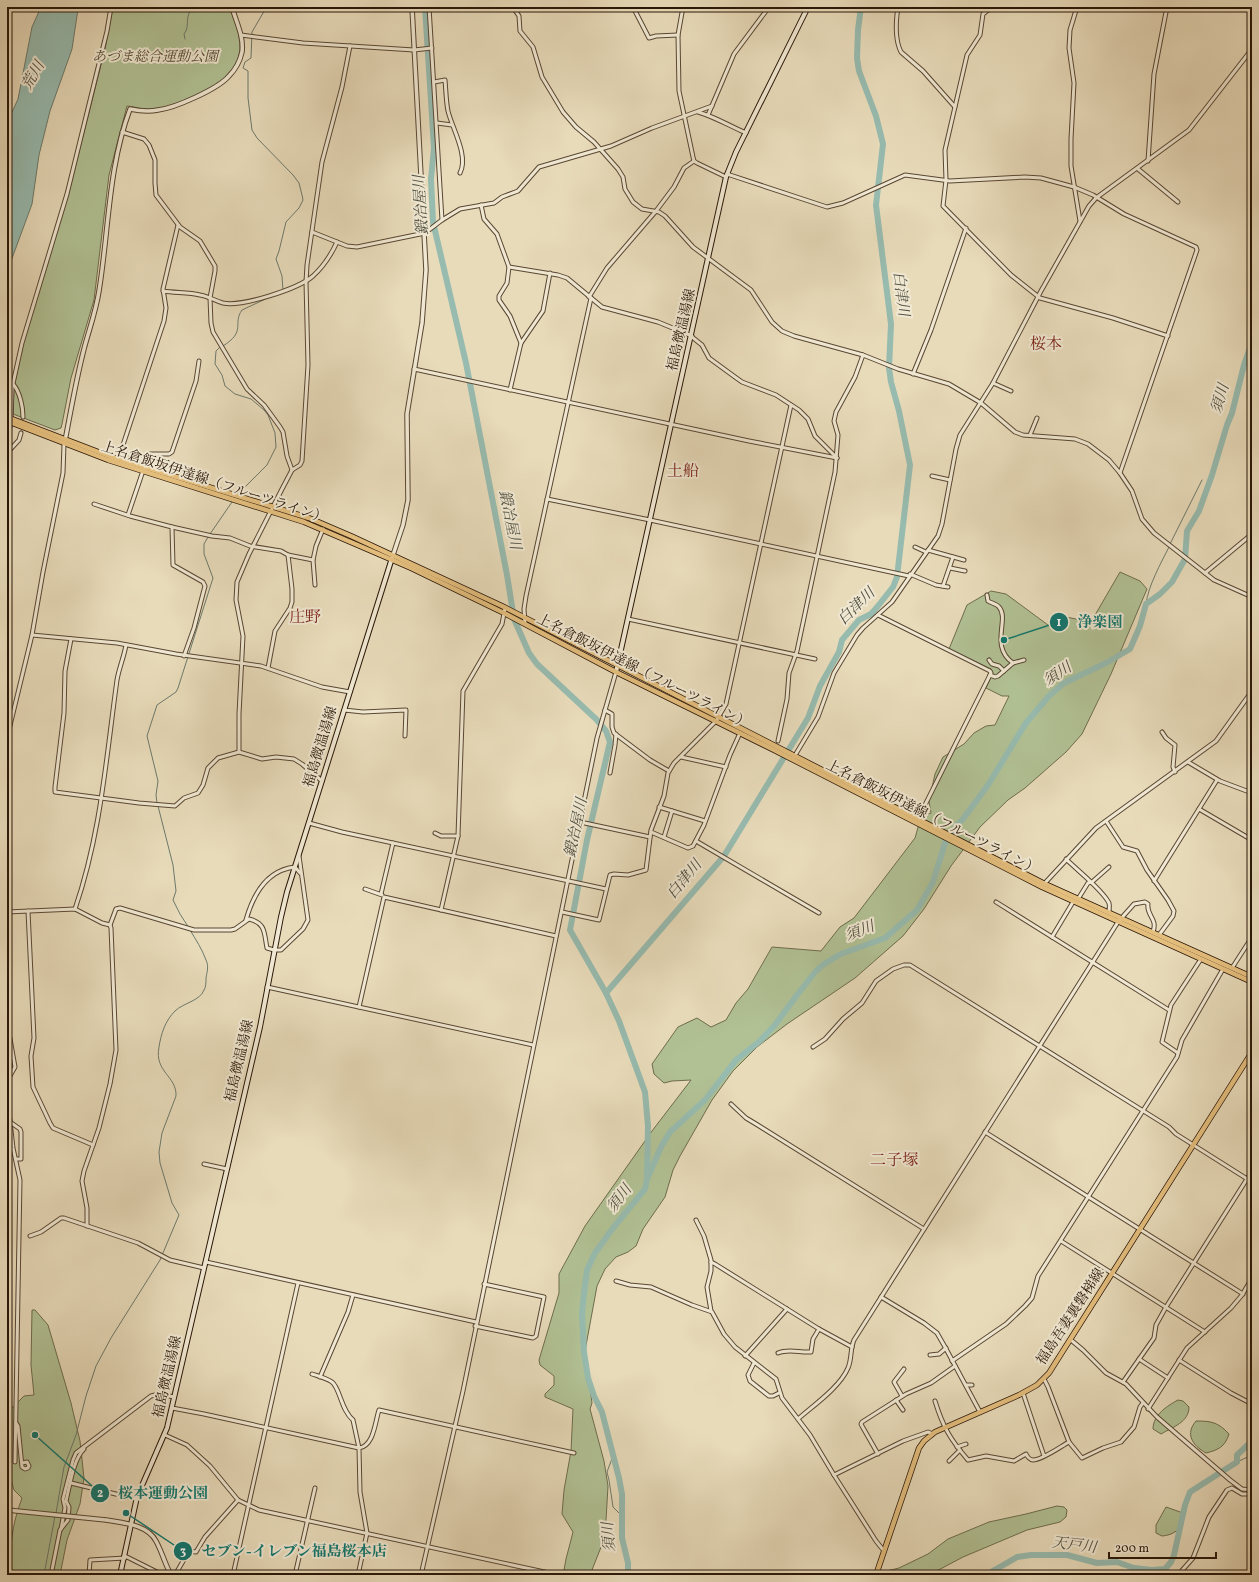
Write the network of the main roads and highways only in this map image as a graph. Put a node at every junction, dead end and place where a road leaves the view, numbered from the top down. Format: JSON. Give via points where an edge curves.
{"nodes":[{"id":1,"x":808,"y":7,"type":"edge"},
{"id":2,"x":9,"y":419,"type":"edge"},
{"id":3,"x":65,"y":442,"type":"junction"},
{"id":4,"x":143,"y":469,"type":"junction"},
{"id":5,"x":273,"y":509,"type":"junction"},
{"id":6,"x":392,"y":558,"type":"junction"},
{"id":7,"x":617,"y":669,"type":"junction"},
{"id":8,"x":718,"y":719,"type":"junction"},
{"id":9,"x":776,"y":746,"type":"junction"},
{"id":10,"x":792,"y":757,"type":"junction"},
{"id":11,"x":937,"y":831,"type":"junction"},
{"id":12,"x":1076,"y":900,"type":"junction"},
{"id":13,"x":1119,"y":920,"type":"junction"},
{"id":14,"x":1252,"y":977,"type":"edge"},
{"id":15,"x":1252,"y":982,"type":"edge"},
{"id":16,"x":1252,"y":1052,"type":"edge"},
{"id":17,"x":120,"y":1575,"type":"edge"},
{"id":18,"x":876,"y":1575,"type":"edge"}],
"edges":[{"from":1,"to":7,"type":"main road","name":"福島微温湯線","via":[[727,175]]},
{"from":2,"to":3,"type":"main road","name":"上名倉飯坂伊達線（フルーツライン）"},
{"from":3,"to":4,"type":"main road","name":"上名倉飯坂伊達線（フルーツライン）"},
{"from":3,"to":4,"type":"main road","name":"上名倉飯坂伊達線（フルーツライン）","via":[[132,463]]},
{"from":4,"to":5,"type":"main road","name":"上名倉飯坂伊達線（フルーツライン）"},
{"from":5,"to":6,"type":"main road","name":"上名倉飯坂伊達線（フルーツライン）"},
{"from":5,"to":6,"type":"main road","name":"上名倉飯坂伊達線（フルーツライン）","via":[[309,518]]},
{"from":6,"to":7,"type":"main road","name":"上名倉飯坂伊達線（フルーツライン）","via":[[505,611]]},
{"from":6,"to":17,"type":"main road","name":"福島微温湯線","via":[[281,917],[260,1027],[172,1408],[165,1435],[136,1499]]},
{"from":7,"to":8,"type":"main road","name":"上名倉飯坂伊達線（フルーツライン）"},
{"from":8,"to":9,"type":"main road","name":"上名倉飯坂伊達線（フルーツライン）"},
{"from":8,"to":9,"type":"main road","name":"上名倉飯坂伊達線（フルーツライン）","via":[[740,733]]},
{"from":9,"to":10,"type":"main road","name":"上名倉飯坂伊達線（フルーツライン）"},
{"from":10,"to":11,"type":"main road","name":"上名倉飯坂伊達線（フルーツライン）"},
{"from":10,"to":11,"type":"main road","name":"上名倉飯坂伊達線（フルーツライン）","via":[[918,819]]},
{"from":11,"to":12,"type":"main road","name":"上名倉飯坂伊達線（フルーツライン）"},
{"from":12,"to":13,"type":"main road","name":"上名倉飯坂伊達線（フルーツライン）"},
{"from":12,"to":13,"type":"main road","name":"上名倉飯坂伊達線（フルーツライン）","via":[[1109,912]]},
{"from":13,"to":14,"type":"main road","name":"上名倉飯坂伊達線（フルーツライン）","via":[[1153,932]]},
{"from":13,"to":15,"type":"main road","name":"上名倉飯坂伊達線（フルーツライン）"},
{"from":16,"to":18,"type":"main road","name":"福島吾妻裏磐梯線","via":[[1056,1364],[1044,1379],[1023,1393],[945,1427],[924,1441],[915,1458]]}]}
